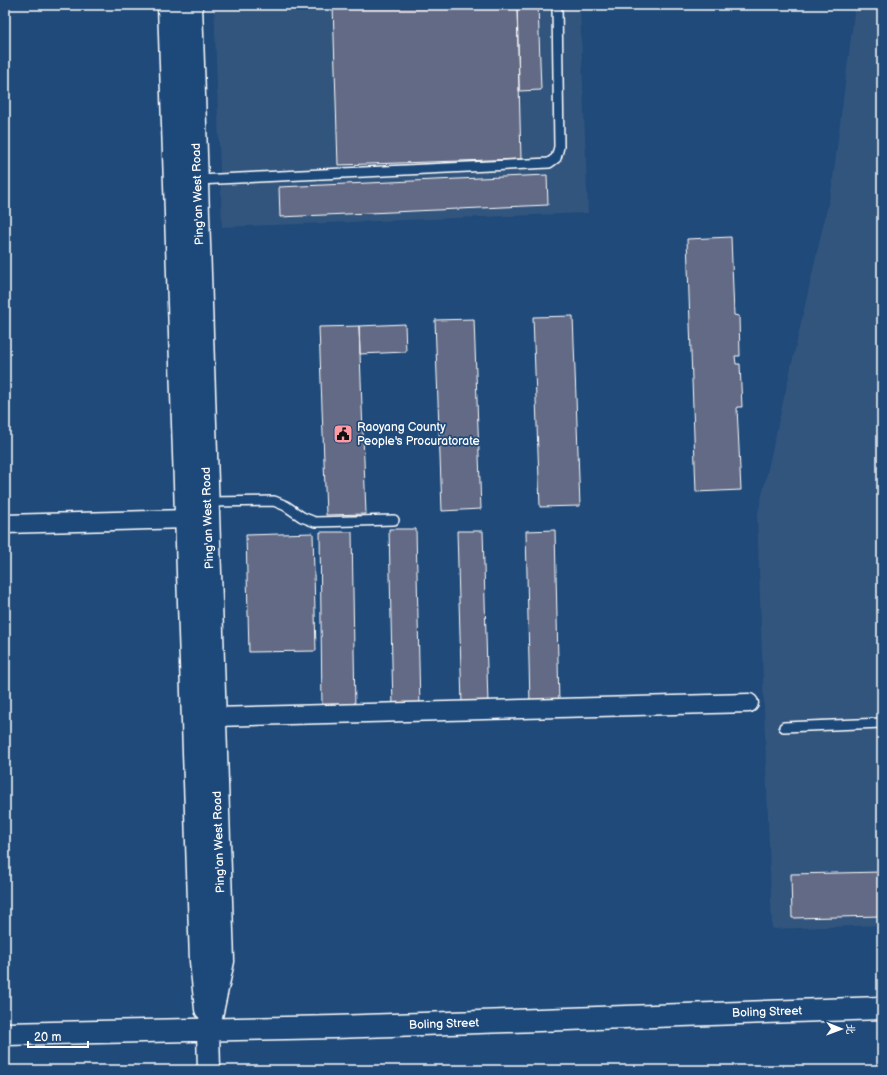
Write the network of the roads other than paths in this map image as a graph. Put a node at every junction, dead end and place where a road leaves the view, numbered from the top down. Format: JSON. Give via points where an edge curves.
{"nodes":[{"id":1,"x":169,"y":5,"type":"edge"},
{"id":2,"x":191,"y":5,"type":"edge"},
{"id":3,"x":556,"y":5,"type":"edge"},
{"id":4,"x":197,"y":180,"type":"junction"},
{"id":5,"x":208,"y":502,"type":"junction"},
{"id":6,"x":186,"y":519,"type":"junction"},
{"id":7,"x":394,"y":520,"type":"dead end"},
{"id":8,"x":5,"y":524,"type":"edge"},
{"id":9,"x":749,"y":703,"type":"dead end"},
{"id":10,"x":215,"y":717,"type":"junction"},
{"id":11,"x":882,"y":723,"type":"edge"},
{"id":12,"x":784,"y":727,"type":"dead end"},
{"id":13,"x":882,"y":1008,"type":"edge"},
{"id":14,"x":208,"y":1030,"type":"junction"},
{"id":15,"x":5,"y":1034,"type":"edge"},
{"id":16,"x":209,"y":1070,"type":"edge"}],
"edges":[{"from":1,"to":6,"type":"main road","name":"Ping'an West Road"},
{"from":2,"to":4,"type":"main road","name":"Ping'an West Road"},
{"from":3,"to":4,"type":"lane","via":[[560,147],[556,158],[549,163]]},
{"from":4,"to":5,"type":"main road","name":"Ping'an West Road"},
{"from":5,"to":7,"type":"lane","via":[[274,501],[315,522]]},
{"from":5,"to":10,"type":"main road","name":"Ping'an West Road"},
{"from":6,"to":8,"type":"street"},
{"from":6,"to":14,"type":"main road","name":"Ping'an West Road","via":[[201,961]]},
{"from":9,"to":10,"type":"street"},
{"from":10,"to":14,"type":"main road","name":"Ping'an West Road","via":[[223,961]]},
{"from":11,"to":12,"type":"lane"},
{"from":13,"to":14,"type":"main road","name":"Boling Street"},
{"from":14,"to":15,"type":"main road","name":"Boling Street"},
{"from":14,"to":16,"type":"main road","name":"Ping'an West Road"}]}
